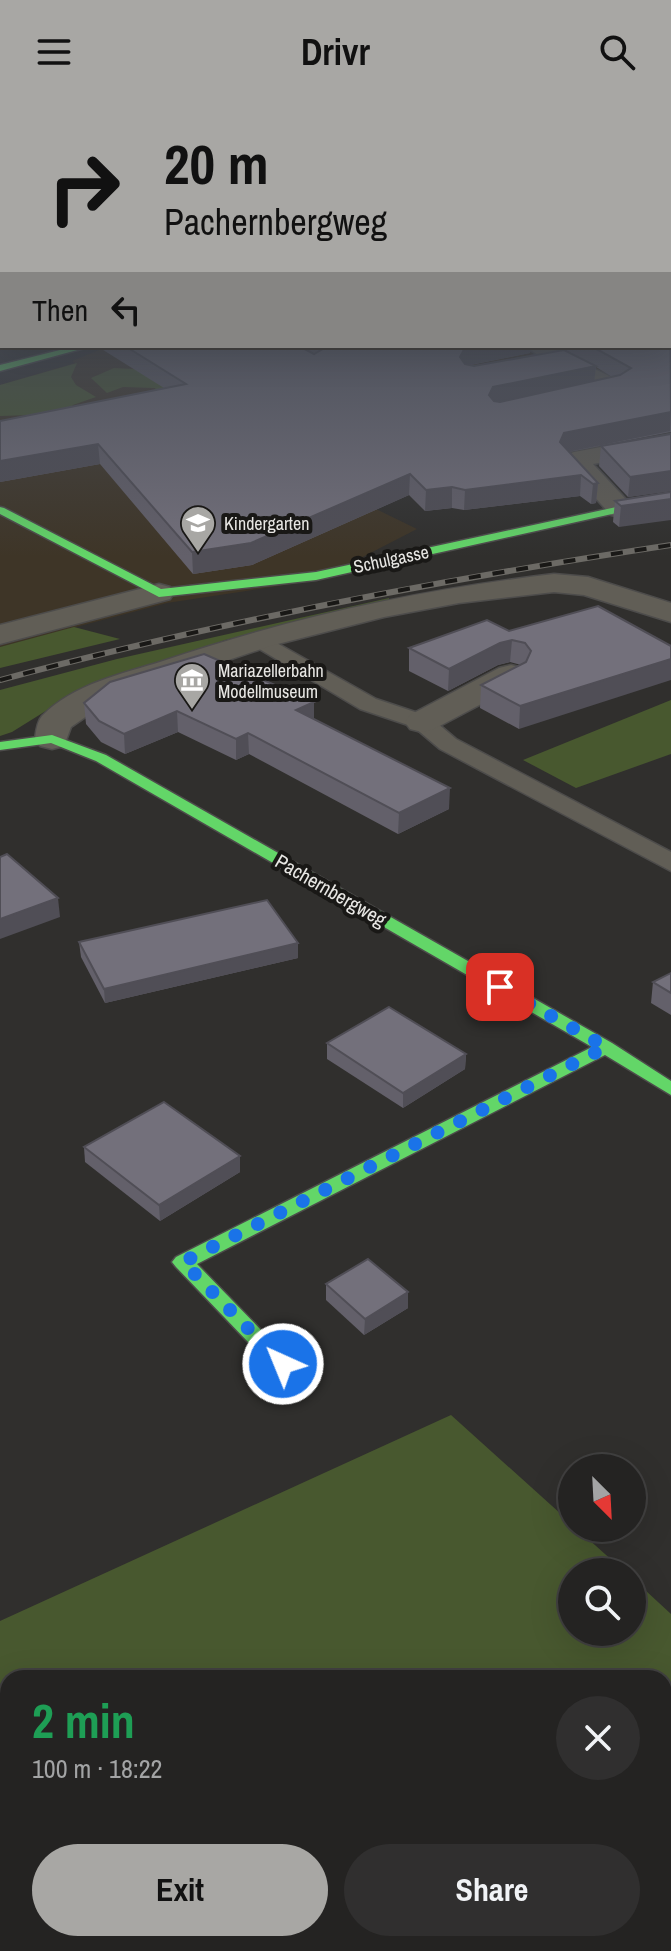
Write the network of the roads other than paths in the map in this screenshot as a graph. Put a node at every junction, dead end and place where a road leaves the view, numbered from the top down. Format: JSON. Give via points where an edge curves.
{"nodes":[{"id":1,"x":614,"y":384,"type":"edge"},
{"id":2,"x":583,"y":396,"type":"edge"},
{"id":3,"x":671,"y":442,"type":"edge"},
{"id":4,"x":671,"y":502,"type":"edge"},
{"id":5,"x":621,"y":509,"type":"junction"},
{"id":6,"x":0,"y":510,"type":"edge"},
{"id":7,"x":159,"y":593,"type":"junction"},
{"id":8,"x":671,"y":613,"type":"edge"},
{"id":9,"x":0,"y":635,"type":"edge"},
{"id":10,"x":259,"y":639,"type":"junction"},
{"id":11,"x":511,"y":675,"type":"edge"},
{"id":12,"x":422,"y":722,"type":"junction"},
{"id":13,"x":52,"y":739,"type":"junction"},
{"id":14,"x":0,"y":746,"type":"edge"},
{"id":15,"x":671,"y":863,"type":"edge"},
{"id":16,"x":606,"y":1047,"type":"junction"},
{"id":17,"x":671,"y":1089,"type":"edge"},
{"id":18,"x":283,"y":1364,"type":"dead end"}],
"edges":[{"from":1,"to":2,"type":"lane","via":[[618,386]]},
{"from":3,"to":5,"type":"street","via":[[574,460]]},
{"from":4,"to":5,"type":"street","name":"Schulgasse"},
{"from":5,"to":7,"type":"street","name":"Schulgasse","via":[[316,576]]},
{"from":6,"to":7,"type":"street"},
{"from":7,"to":9,"type":"street","name":"Schulgasse"},
{"from":8,"to":10,"type":"street","via":[[588,586],[554,583],[383,608]]},
{"from":10,"to":12,"type":"lane","via":[[368,704]]},
{"from":10,"to":13,"type":"street","via":[[98,693],[55,723]]},
{"from":11,"to":12,"type":"street"},
{"from":12,"to":15,"type":"lane","via":[[448,744]]},
{"from":13,"to":14,"type":"street","name":"Pachernbergweg"},
{"from":13,"to":16,"type":"street","name":"Pachernbergweg","via":[[101,758]]},
{"from":16,"to":17,"type":"street","name":"Pachernbergweg"},
{"from":16,"to":18,"type":"street","via":[[183,1262]]}]}
